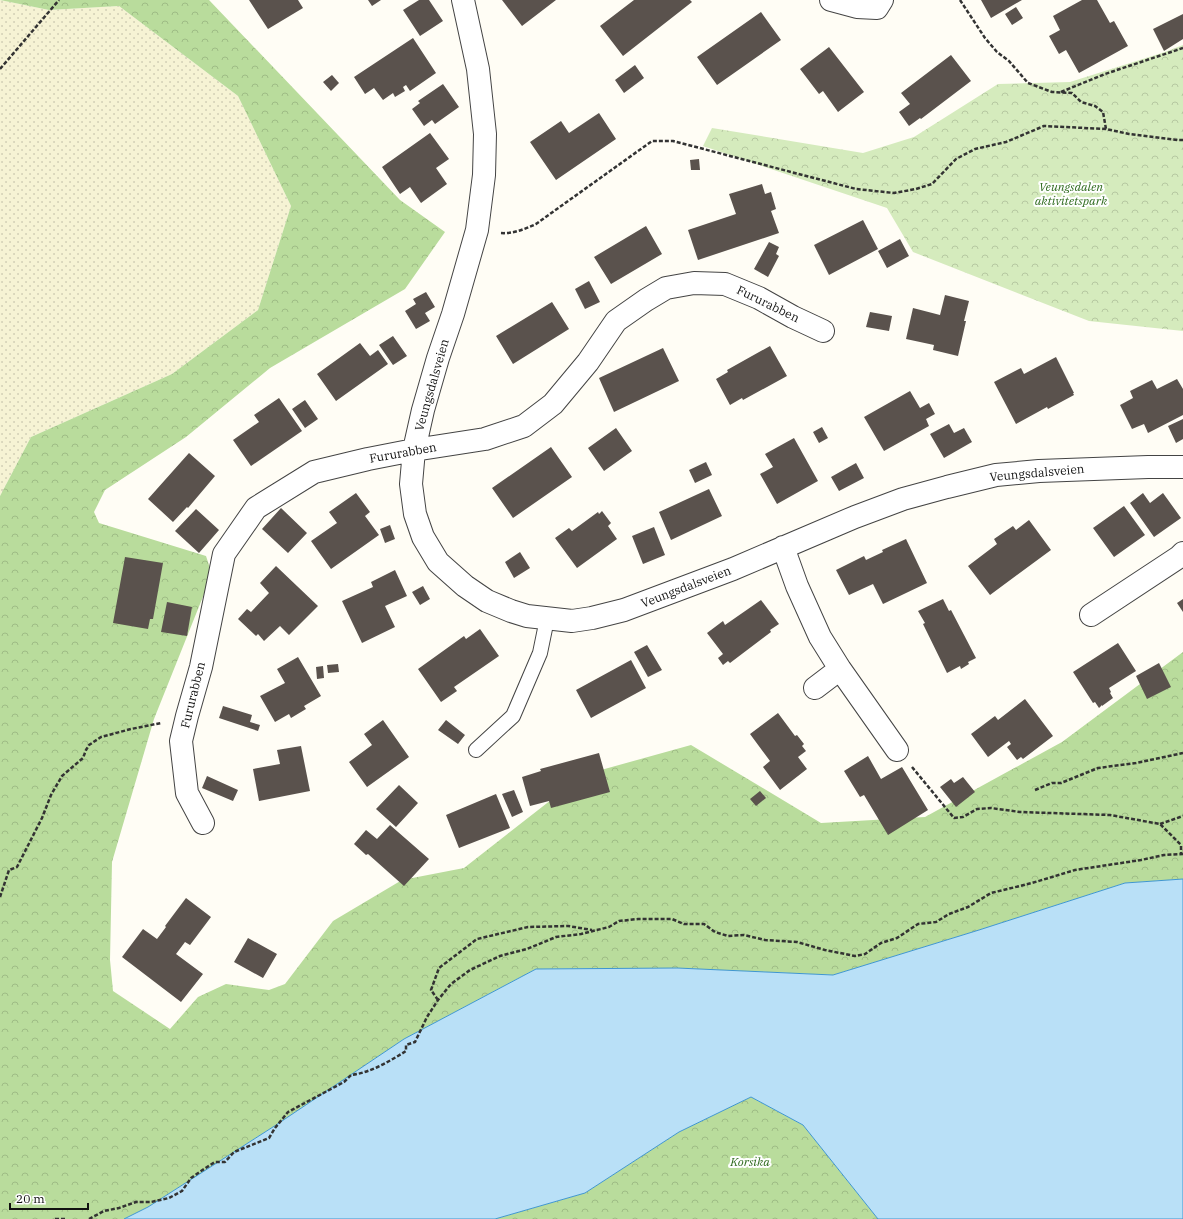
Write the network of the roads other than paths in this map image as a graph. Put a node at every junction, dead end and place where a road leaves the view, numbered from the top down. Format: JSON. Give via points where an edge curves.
{"nodes":[{"id":1,"x":463,"y":0,"type":"edge"},
{"id":2,"x":831,"y":0,"type":"edge"},
{"id":3,"x":882,"y":0,"type":"edge"},
{"id":4,"x":823,"y":331,"type":"dead end"},
{"id":5,"x":414,"y":450,"type":"junction"},
{"id":6,"x":1183,"y":467,"type":"edge"},
{"id":7,"x":783,"y":547,"type":"junction"},
{"id":8,"x":1183,"y":553,"type":"edge"},
{"id":9,"x":1091,"y":615,"type":"dead end"},
{"id":10,"x":547,"y":619,"type":"junction"},
{"id":11,"x":840,"y":669,"type":"junction"},
{"id":12,"x":815,"y":688,"type":"dead end"},
{"id":13,"x":476,"y":750,"type":"dead end"},
{"id":14,"x":897,"y":750,"type":"road end"},
{"id":15,"x":203,"y":823,"type":"dead end"}],
"edges":[{"from":1,"to":5,"type":"street","name":"Veungsdalsveien","via":[[478,69],[485,134],[484,175],[477,230],[425,403]]},
{"from":2,"to":3,"type":"street","via":[[857,8],[877,8]]},
{"from":4,"to":5,"type":"street","name":"Fururabben","via":[[759,298],[725,284],[694,283],[666,288],[616,321],[588,362],[553,404],[524,426],[485,439]]},
{"from":5,"to":10,"type":"street","name":"Veungsdalsveien","via":[[411,484],[414,514],[423,537],[438,562],[487,601],[527,616]]},
{"from":5,"to":15,"type":"street","name":"Fururabben","via":[[314,472],[256,508],[224,554],[201,667],[181,741],[187,792]]},
{"from":6,"to":7,"type":"street","name":"Veungsdalsveien","via":[[1039,471],[996,475],[903,499]]},
{"from":7,"to":10,"type":"street","name":"Veungsdalsveien","via":[[733,569],[624,610],[572,621]]},
{"from":7,"to":11,"type":"street","via":[[820,637]]},
{"from":8,"to":9,"type":"street"},
{"from":10,"to":13,"type":"lane","via":[[540,654],[513,716]]},
{"from":11,"to":12,"type":"street"},
{"from":11,"to":14,"type":"street"}]}
